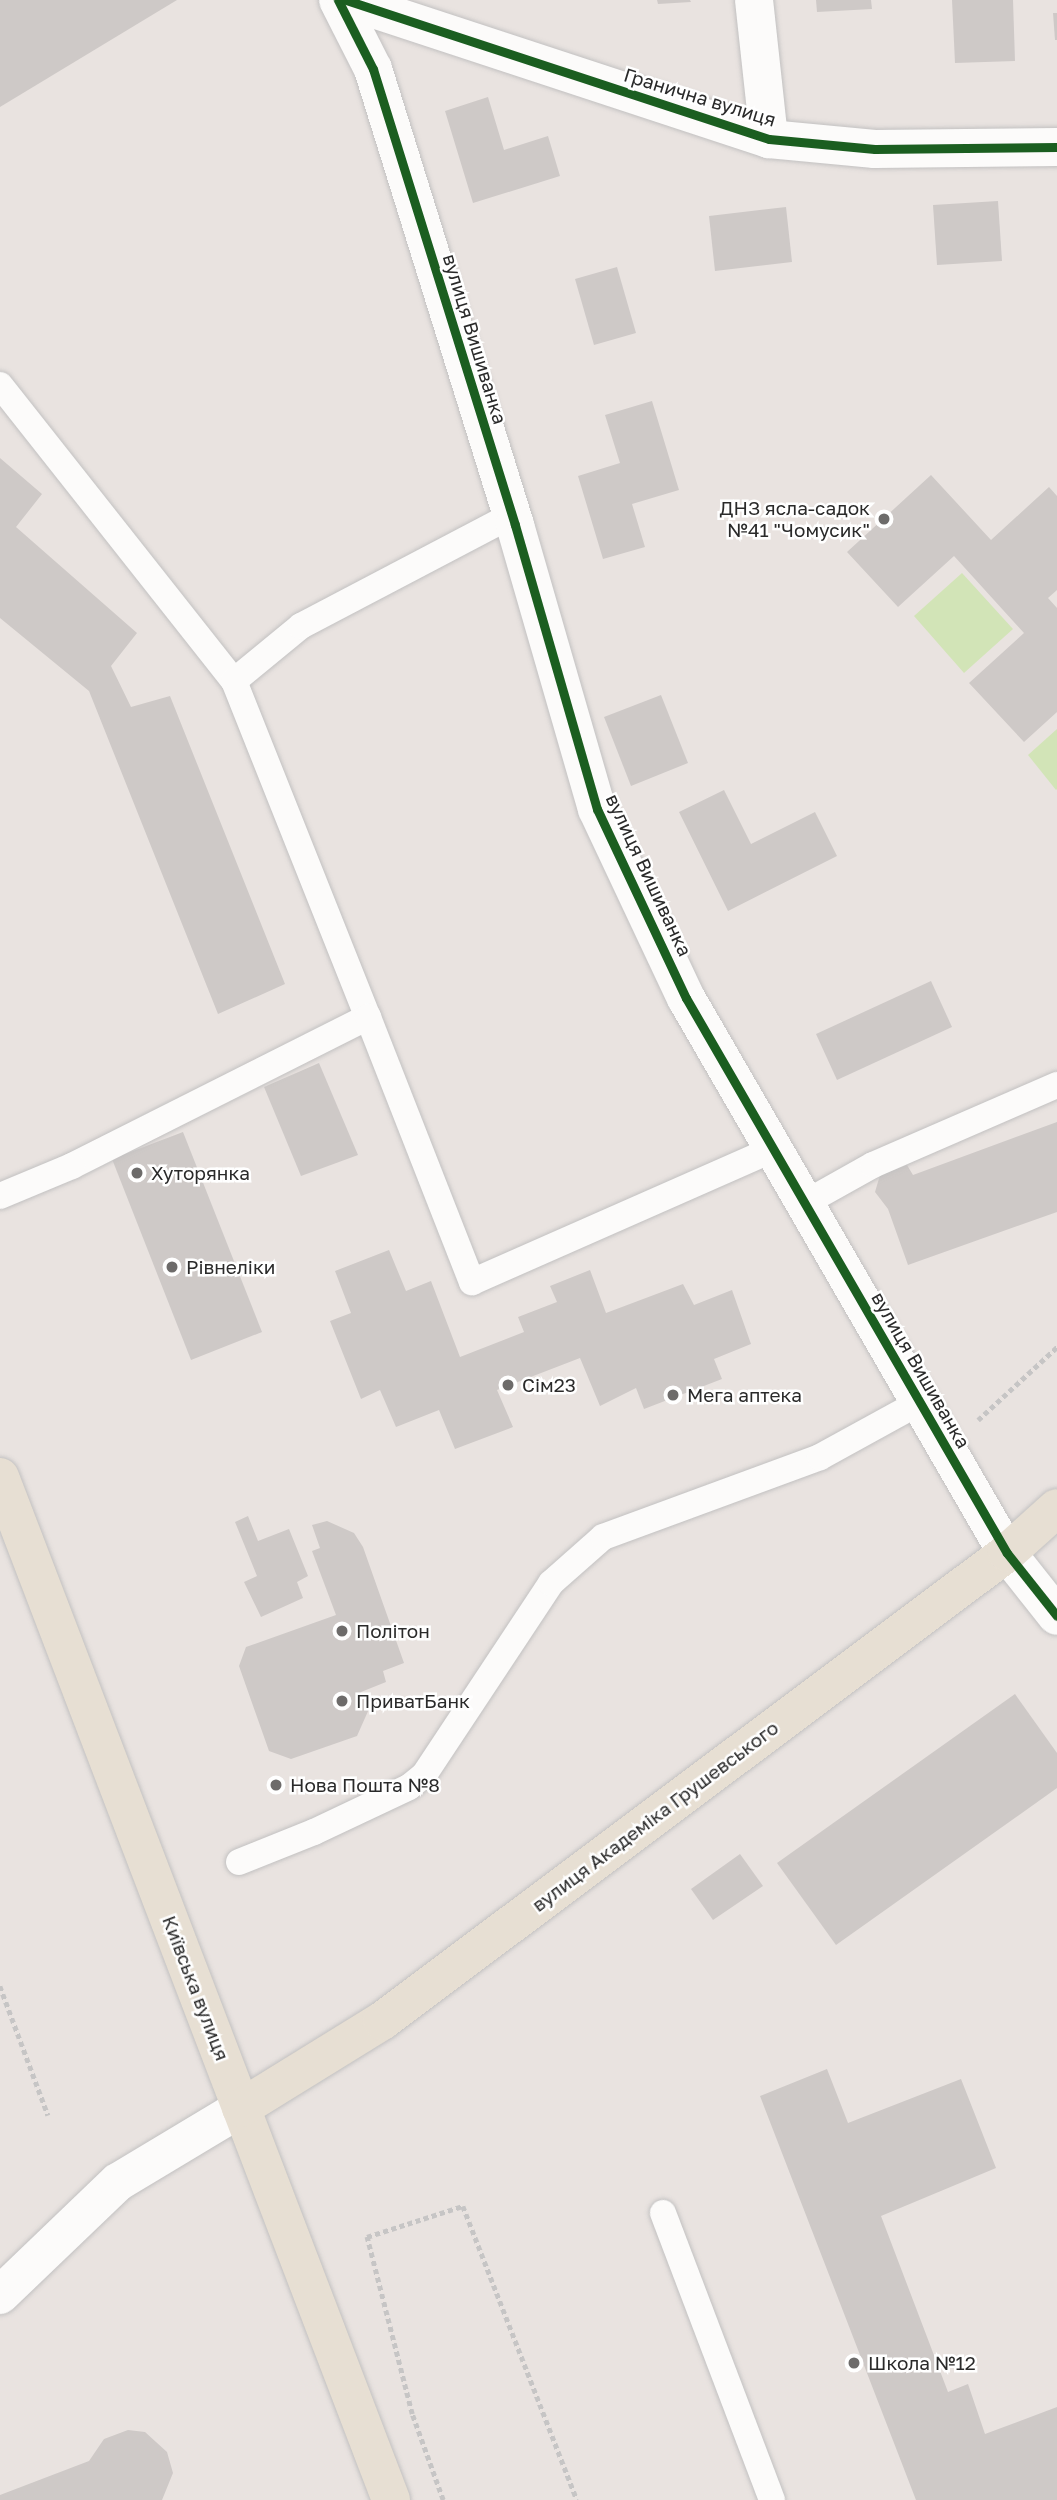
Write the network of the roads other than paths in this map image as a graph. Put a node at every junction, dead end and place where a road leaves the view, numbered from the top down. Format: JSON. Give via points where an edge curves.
{"nodes":[{"id":1,"x":338,"y":0,"type":"edge"},
{"id":2,"x":346,"y":0,"type":"edge"},
{"id":3,"x":754,"y":0,"type":"edge"},
{"id":4,"x":769,"y":139,"type":"junction"},
{"id":5,"x":1057,"y":147,"type":"edge"},
{"id":6,"x":0,"y":385,"type":"edge"},
{"id":7,"x":512,"y":515,"type":"junction"},
{"id":8,"x":234,"y":681,"type":"junction"},
{"id":9,"x":368,"y":1017,"type":"junction"},
{"id":10,"x":1057,"y":1084,"type":"edge"},
{"id":11,"x":773,"y":1149,"type":"junction"},
{"id":12,"x":0,"y":1196,"type":"edge"},
{"id":13,"x":805,"y":1203,"type":"junction"},
{"id":14,"x":920,"y":1402,"type":"junction"},
{"id":15,"x":0,"y":1477,"type":"edge"},
{"id":16,"x":1057,"y":1508,"type":"edge"},
{"id":17,"x":1007,"y":1553,"type":"junction"},
{"id":18,"x":1057,"y":1616,"type":"edge"},
{"id":19,"x":239,"y":1862,"type":"dead end"},
{"id":20,"x":240,"y":2108,"type":"junction"},
{"id":21,"x":663,"y":2213,"type":"dead end"},
{"id":22,"x":0,"y":2295,"type":"edge"},
{"id":23,"x":391,"y":2500,"type":"edge"},
{"id":24,"x":772,"y":2500,"type":"edge"}],
"edges":[{"from":1,"to":7,"type":"street","name":"вулиця Вишиванка","via":[[373,69]]},
{"from":2,"to":4,"type":"street","name":"Гранична вулиця"},
{"from":3,"to":4,"type":"street"},
{"from":4,"to":5,"type":"street","name":"Гранична вулиця","via":[[875,149]]},
{"from":6,"to":8,"type":"lane"},
{"from":7,"to":8,"type":"lane","via":[[301,626]]},
{"from":7,"to":11,"type":"street","name":"вулиця Вишиванка","via":[[597,809],[686,998]]},
{"from":8,"to":9,"type":"lane"},
{"from":9,"to":11,"type":"lane","via":[[472,1282]]},
{"from":9,"to":12,"type":"lane","via":[[72,1166]]},
{"from":10,"to":13,"type":"lane","via":[[873,1165]]},
{"from":11,"to":13,"type":"street","name":"вулиця Вишиванка"},
{"from":13,"to":14,"type":"street","name":"вулиця Вишиванка"},
{"from":14,"to":17,"type":"street","name":"вулиця Вишиванка"},
{"from":14,"to":19,"type":"lane","via":[[820,1457],[603,1537],[551,1583],[424,1775],[350,1815]]},
{"from":15,"to":20,"type":"main road","name":"Київська вулиця"},
{"from":16,"to":17,"type":"main road","name":"вулиця Академіка Грушевського"},
{"from":17,"to":18,"type":"street","name":"вулиця Вишиванка"},
{"from":17,"to":20,"type":"main road","name":"вулиця Академіка Грушевського","via":[[382,2021]]},
{"from":20,"to":22,"type":"street","via":[[118,2182]]},
{"from":20,"to":23,"type":"main road","name":"Київська вулиця"},
{"from":21,"to":24,"type":"lane"}]}
